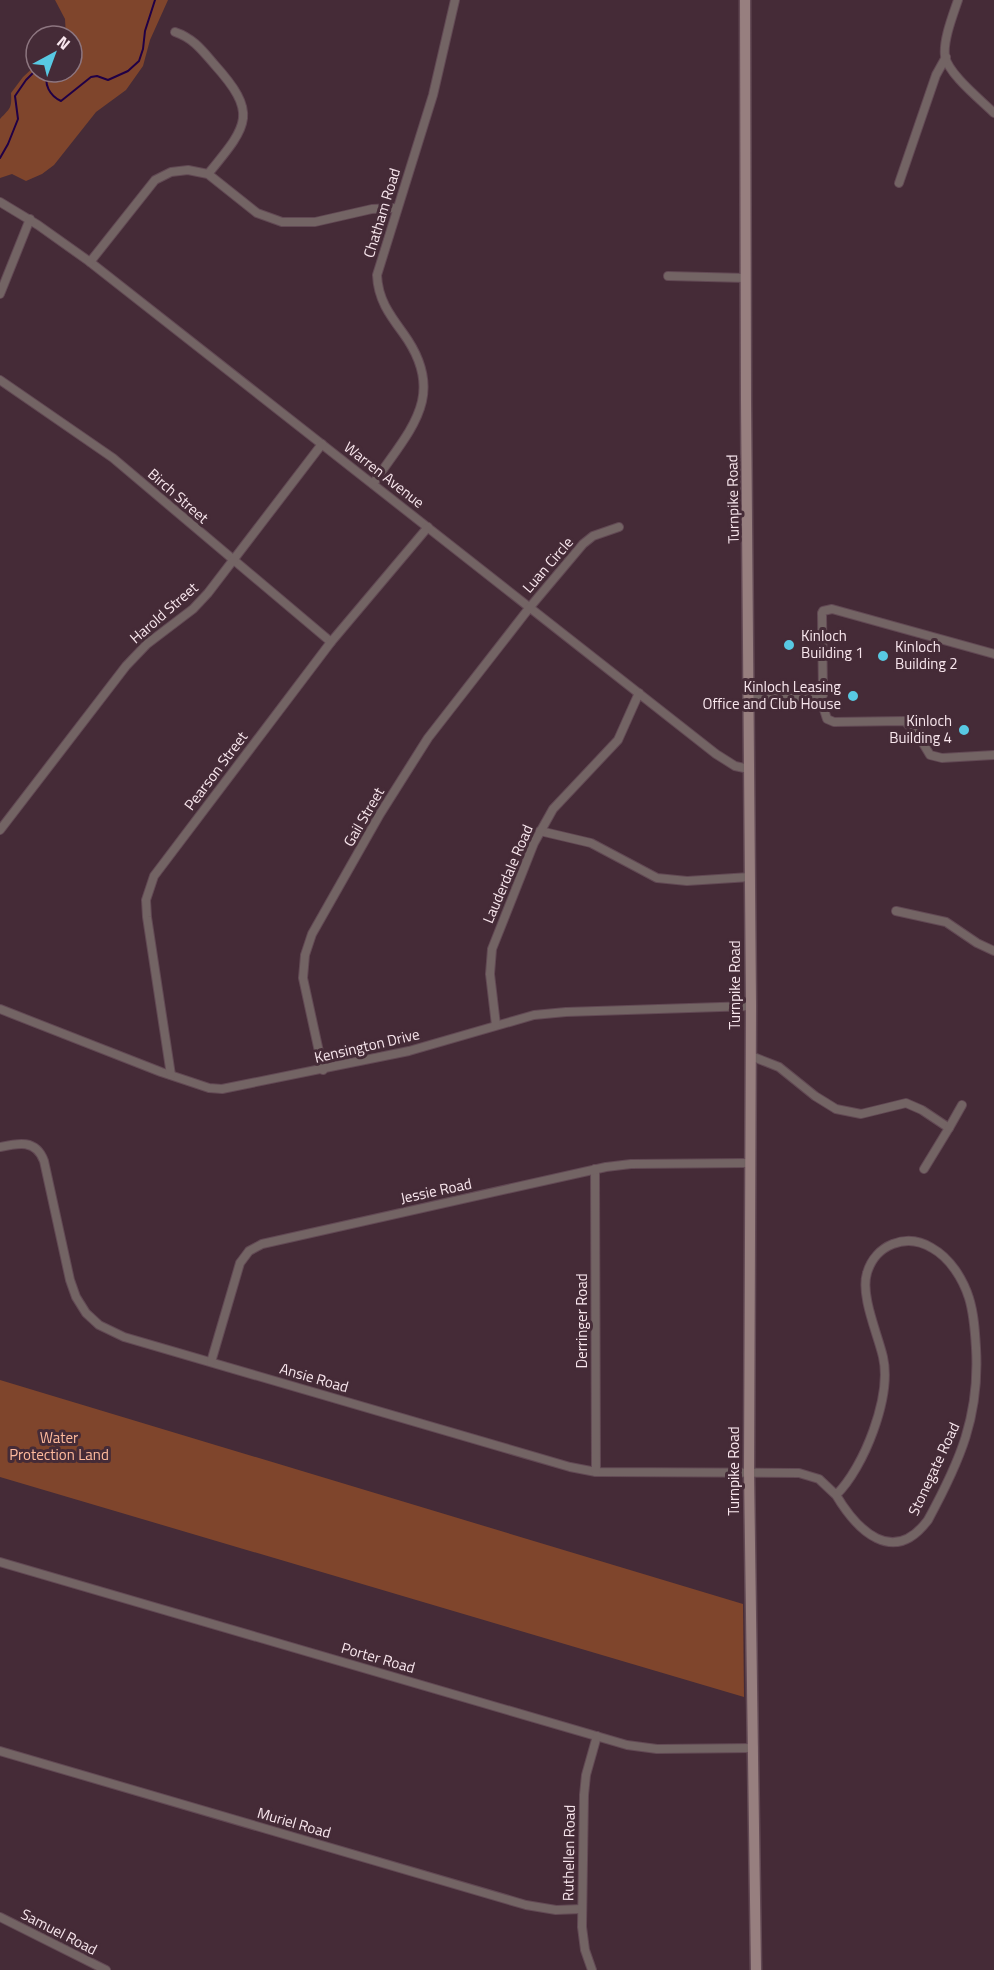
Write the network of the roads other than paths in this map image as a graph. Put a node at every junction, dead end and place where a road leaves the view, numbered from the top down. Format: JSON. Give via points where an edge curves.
{"nodes":[{"id":1,"x":455,"y":0,"type":"edge"},
{"id":2,"x":745,"y":0,"type":"edge"},
{"id":3,"x":958,"y":0,"type":"edge"},
{"id":4,"x":175,"y":32,"type":"dead end"},
{"id":5,"x":946,"y":57,"type":"junction"},
{"id":6,"x":994,"y":113,"type":"edge"},
{"id":7,"x":208,"y":174,"type":"junction"},
{"id":8,"x":899,"y":183,"type":"dead end"},
{"id":9,"x":0,"y":202,"type":"edge"},
{"id":10,"x":397,"y":208,"type":"junction"},
{"id":11,"x":30,"y":219,"type":"junction"},
{"id":12,"x":90,"y":262,"type":"junction"},
{"id":13,"x":668,"y":276,"type":"dead end"},
{"id":14,"x":746,"y":278,"type":"junction"},
{"id":15,"x":0,"y":294,"type":"edge"},
{"id":16,"x":0,"y":380,"type":"edge"},
{"id":17,"x":322,"y":444,"type":"junction"},
{"id":18,"x":373,"y":484,"type":"junction"},
{"id":19,"x":428,"y":527,"type":"junction"},
{"id":20,"x":619,"y":527,"type":"dead end"},
{"id":21,"x":233,"y":560,"type":"junction"},
{"id":22,"x":530,"y":607,"type":"junction"},
{"id":23,"x":331,"y":642,"type":"junction"},
{"id":24,"x":994,"y":654,"type":"edge"},
{"id":25,"x":639,"y":693,"type":"junction"},
{"id":26,"x":820,"y":697,"type":"junction"},
{"id":27,"x":749,"y":699,"type":"junction"},
{"id":28,"x":994,"y":755,"type":"edge"},
{"id":29,"x":749,"y":769,"type":"junction"},
{"id":30,"x":0,"y":830,"type":"edge"},
{"id":31,"x":540,"y":831,"type":"junction"},
{"id":32,"x":750,"y":877,"type":"junction"},
{"id":33,"x":896,"y":911,"type":"dead end"},
{"id":34,"x":994,"y":951,"type":"edge"},
{"id":35,"x":751,"y":1006,"type":"junction"},
{"id":36,"x":0,"y":1009,"type":"edge"},
{"id":37,"x":496,"y":1025,"type":"junction"},
{"id":38,"x":751,"y":1056,"type":"junction"},
{"id":39,"x":323,"y":1070,"type":"junction"},
{"id":40,"x":171,"y":1075,"type":"junction"},
{"id":41,"x":962,"y":1105,"type":"dead end"},
{"id":42,"x":949,"y":1128,"type":"junction"},
{"id":43,"x":0,"y":1147,"type":"edge"},
{"id":44,"x":749,"y":1163,"type":"junction"},
{"id":45,"x":595,"y":1169,"type":"junction"},
{"id":46,"x":924,"y":1169,"type":"dead end"},
{"id":47,"x":210,"y":1362,"type":"junction"},
{"id":48,"x":596,"y":1472,"type":"junction"},
{"id":49,"x":749,"y":1472,"type":"junction"},
{"id":50,"x":836,"y":1495,"type":"junction"},
{"id":51,"x":0,"y":1562,"type":"edge"},
{"id":52,"x":597,"y":1736,"type":"junction"},
{"id":53,"x":754,"y":1748,"type":"junction"},
{"id":54,"x":0,"y":1751,"type":"edge"},
{"id":55,"x":582,"y":1909,"type":"junction"},
{"id":56,"x":0,"y":1917,"type":"edge"},
{"id":57,"x":106,"y":1970,"type":"edge"},
{"id":58,"x":592,"y":1970,"type":"edge"},
{"id":59,"x":756,"y":1970,"type":"edge"}],
"edges":[{"from":1,"to":10,"type":"street","name":"Chatham Road","via":[[433,95]]},
{"from":2,"to":14,"type":"main road","name":"Turnpike Road"},
{"from":3,"to":5,"type":"street"},
{"from":4,"to":7,"type":"street","via":[[192,40],[230,82],[242,103],[239,132]]},
{"from":5,"to":6,"type":"street","via":[[958,77]]},
{"from":5,"to":8,"type":"street","via":[[936,75]]},
{"from":7,"to":10,"type":"street","via":[[251,209],[282,222],[315,222],[372,209]]},
{"from":7,"to":12,"type":"street","via":[[180,171],[155,180]]},
{"from":9,"to":11,"type":"street","name":"Warren Avenue"},
{"from":10,"to":18,"type":"street","name":"Chatham Road","via":[[380,262],[377,286],[387,311],[422,368],[424,397],[415,421]]},
{"from":11,"to":12,"type":"street","name":"Warren Avenue"},
{"from":11,"to":15,"type":"street"},
{"from":12,"to":17,"type":"street","name":"Warren Avenue"},
{"from":13,"to":14,"type":"street"},
{"from":14,"to":27,"type":"main road","name":"Turnpike Road"},
{"from":16,"to":21,"type":"street","name":"Birch Street","via":[[113,458]]},
{"from":17,"to":18,"type":"street","name":"Warren Avenue"},
{"from":17,"to":21,"type":"street","name":"Harold Street"},
{"from":18,"to":19,"type":"street","name":"Warren Avenue"},
{"from":19,"to":22,"type":"street","name":"Warren Avenue"},
{"from":19,"to":23,"type":"street","name":"Pearson Street"},
{"from":20,"to":22,"type":"street","name":"Luan Circle","via":[[588,539]]},
{"from":21,"to":23,"type":"street","name":"Birch Street"},
{"from":21,"to":30,"type":"street","name":"Harold Street","via":[[196,605],[147,644],[122,671]]},
{"from":22,"to":25,"type":"street","name":"Warren Avenue"},
{"from":22,"to":39,"type":"street","name":"Gail Street","via":[[420,749],[312,934],[303,978]]},
{"from":23,"to":40,"type":"street","name":"Pearson Street","via":[[160,866],[150,887],[147,917]]},
{"from":24,"to":26,"type":"street","via":[[832,609],[823,611]]},
{"from":25,"to":29,"type":"street","name":"Warren Avenue","via":[[726,761]]},
{"from":25,"to":31,"type":"street","name":"Lauderdale Road","via":[[613,747],[562,799]]},
{"from":26,"to":27,"type":"street"},
{"from":26,"to":28,"type":"street","via":[[827,719],[834,722],[905,721],[930,755]]},
{"from":27,"to":29,"type":"main road","name":"Turnpike Road"},
{"from":29,"to":32,"type":"main road","name":"Turnpike Road"},
{"from":31,"to":32,"type":"street","via":[[591,843],[657,879]]},
{"from":31,"to":37,"type":"street","name":"Lauderdale Road","via":[[492,949],[490,974]]},
{"from":32,"to":35,"type":"main road","name":"Turnpike Road"},
{"from":33,"to":34,"type":"street","via":[[946,922]]},
{"from":35,"to":37,"type":"street","name":"Kensington Drive","via":[[566,1012]]},
{"from":35,"to":38,"type":"main road","name":"Turnpike Road"},
{"from":36,"to":40,"type":"street","name":"Kensington Drive"},
{"from":37,"to":39,"type":"street","name":"Kensington Drive","via":[[409,1051]]},
{"from":38,"to":42,"type":"street","via":[[779,1067],[836,1109],[861,1114],[906,1103]]},
{"from":38,"to":44,"type":"main road","name":"Turnpike Road"},
{"from":39,"to":40,"type":"street","name":"Kensington Drive","via":[[230,1089],[209,1088]]},
{"from":41,"to":42,"type":"street"},
{"from":42,"to":46,"type":"street"},
{"from":43,"to":47,"type":"street","name":"Ansie Road","via":[[25,1143],[42,1155],[73,1289],[92,1319],[115,1334]]},
{"from":44,"to":45,"type":"street","name":"Jessie Road","via":[[631,1164]]},
{"from":44,"to":49,"type":"main road","name":"Turnpike Road"},
{"from":45,"to":47,"type":"street","name":"Jessie Road","via":[[256,1246],[240,1263]]},
{"from":45,"to":48,"type":"street","name":"Derringer Road"},
{"from":47,"to":48,"type":"street","name":"Ansie Road"},
{"from":48,"to":49,"type":"street","name":"Ansie Road"},
{"from":49,"to":50,"type":"street","name":"Stonegate Road","via":[[810,1475]]},
{"from":49,"to":53,"type":"main road","name":"Turnpike Road"},
{"from":50,"to":50,"type":"street","name":"Stonegate Road","via":[[850,1479],[869,1439],[885,1384],[885,1365],[867,1297],[867,1271],[876,1255],[891,1243],[926,1245],[952,1266],[971,1306],[976,1387],[966,1439],[928,1520],[908,1537],[887,1541],[866,1533]]},
{"from":51,"to":52,"type":"street","name":"Porter Road"},
{"from":52,"to":53,"type":"street","name":"Porter Road","via":[[645,1748]]},
{"from":52,"to":55,"type":"street","name":"Ruthellen Road","via":[[584,1785]]},
{"from":53,"to":59,"type":"main road","name":"Turnpike Road"},
{"from":54,"to":55,"type":"street","name":"Muriel Road","via":[[526,1905]]},
{"from":55,"to":58,"type":"street","name":"Ruthellen Road","via":[[583,1940]]},
{"from":56,"to":57,"type":"street","name":"Samuel Road"}]}
